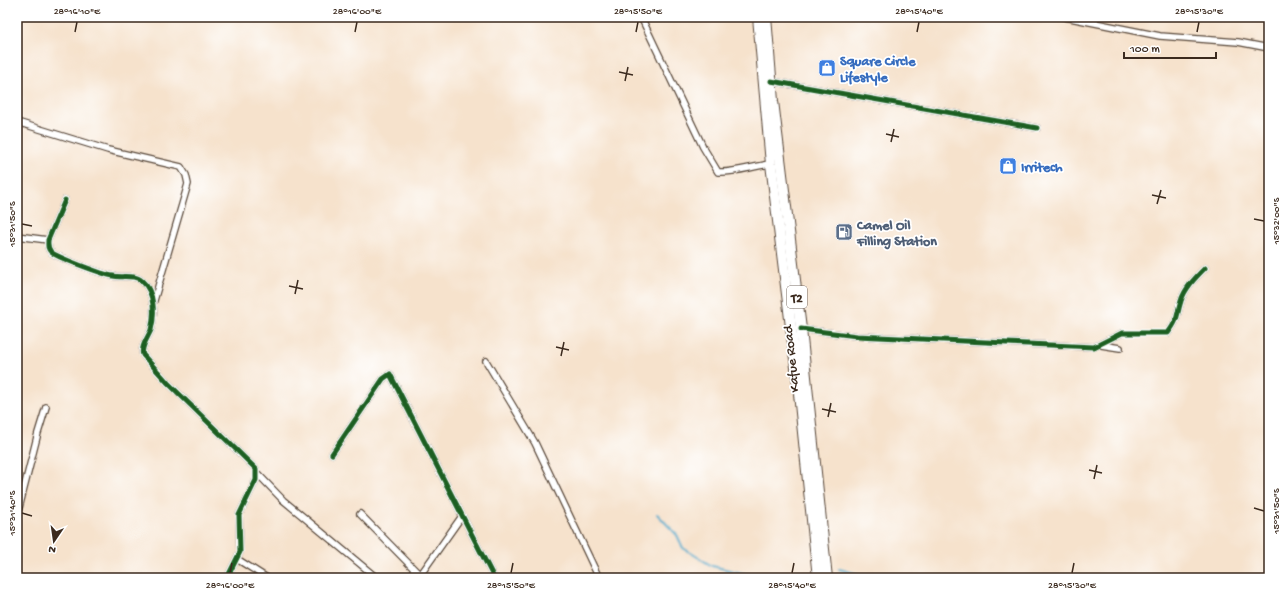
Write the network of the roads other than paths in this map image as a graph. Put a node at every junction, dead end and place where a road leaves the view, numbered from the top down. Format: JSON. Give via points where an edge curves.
{"nodes":[{"id":1,"x":641,"y":17,"type":"edge"},
{"id":2,"x":758,"y":17,"type":"edge"},
{"id":3,"x":766,"y":17,"type":"edge"},
{"id":4,"x":1065,"y":17,"type":"edge"},
{"id":5,"x":1269,"y":48,"type":"edge"},
{"id":6,"x":771,"y":81,"type":"junction"},
{"id":7,"x":17,"y":122,"type":"edge"},
{"id":8,"x":1037,"y":128,"type":"dead end"},
{"id":9,"x":771,"y":164,"type":"junction"},
{"id":10,"x":65,"y":200,"type":"dead end"},
{"id":11,"x":17,"y":236,"type":"edge"},
{"id":12,"x":48,"y":240,"type":"junction"},
{"id":13,"x":1205,"y":268,"type":"dead end"},
{"id":14,"x":153,"y":304,"type":"junction"},
{"id":15,"x":801,"y":330,"type":"junction"},
{"id":16,"x":1101,"y":345,"type":"junction"},
{"id":17,"x":1120,"y":348,"type":"dead end"},
{"id":18,"x":486,"y":361,"type":"dead end"},
{"id":19,"x":46,"y":407,"type":"dead end"},
{"id":20,"x":332,"y":454,"type":"dead end"},
{"id":21,"x":257,"y":473,"type":"junction"},
{"id":22,"x":360,"y":514,"type":"dead end"},
{"id":23,"x":17,"y":516,"type":"edge"},
{"id":24,"x":462,"y":516,"type":"junction"},
{"id":25,"x":237,"y":559,"type":"junction"},
{"id":26,"x":227,"y":578,"type":"edge"},
{"id":27,"x":267,"y":578,"type":"edge"},
{"id":28,"x":377,"y":578,"type":"edge"},
{"id":29,"x":494,"y":578,"type":"edge"},
{"id":30,"x":598,"y":578,"type":"edge"},
{"id":31,"x":818,"y":578,"type":"edge"},
{"id":32,"x":827,"y":578,"type":"edge"}],
"edges":[{"from":1,"to":9,"type":"street","via":[[703,147],[718,172],[726,173]]},
{"from":2,"to":9,"type":"highway","name":"Kafue Road","number":"T2"},
{"from":3,"to":6,"type":"highway","name":"Kafue Road","number":"T2"},
{"from":4,"to":5,"type":"street","via":[[1160,36],[1238,42]]},
{"from":6,"to":8,"type":"street"},
{"from":6,"to":15,"type":"highway","name":"Kafue Road","number":"T2"},
{"from":7,"to":14,"type":"street","via":[[108,150],[181,167],[188,184]]},
{"from":9,"to":31,"type":"highway","name":"Kafue Road","number":"T2","via":[[799,392]]},
{"from":10,"to":12,"type":"street"},
{"from":11,"to":12,"type":"street"},
{"from":12,"to":14,"type":"street","via":[[48,249],[60,257],[109,275],[141,280],[148,289]]},
{"from":13,"to":16,"type":"street","via":[[1191,282],[1181,300],[1177,321],[1168,333],[1122,333]]},
{"from":14,"to":21,"type":"street","via":[[151,329],[142,349],[143,355],[168,383],[252,463]]},
{"from":15,"to":16,"type":"street","via":[[856,336],[1090,348]]},
{"from":15,"to":32,"type":"highway","name":"Kafue Road","number":"T2"},
{"from":16,"to":17,"type":"street"},
{"from":18,"to":30,"type":"street","via":[[535,443]]},
{"from":19,"to":23,"type":"street"},
{"from":20,"to":24,"type":"street","via":[[382,379],[390,374]]},
{"from":21,"to":25,"type":"street","via":[[239,515],[241,545]]},
{"from":21,"to":28,"type":"street","via":[[283,500]]},
{"from":22,"to":24,"type":"street","via":[[421,574]]},
{"from":24,"to":29,"type":"street"},
{"from":25,"to":26,"type":"street"},
{"from":25,"to":27,"type":"street"}]}
